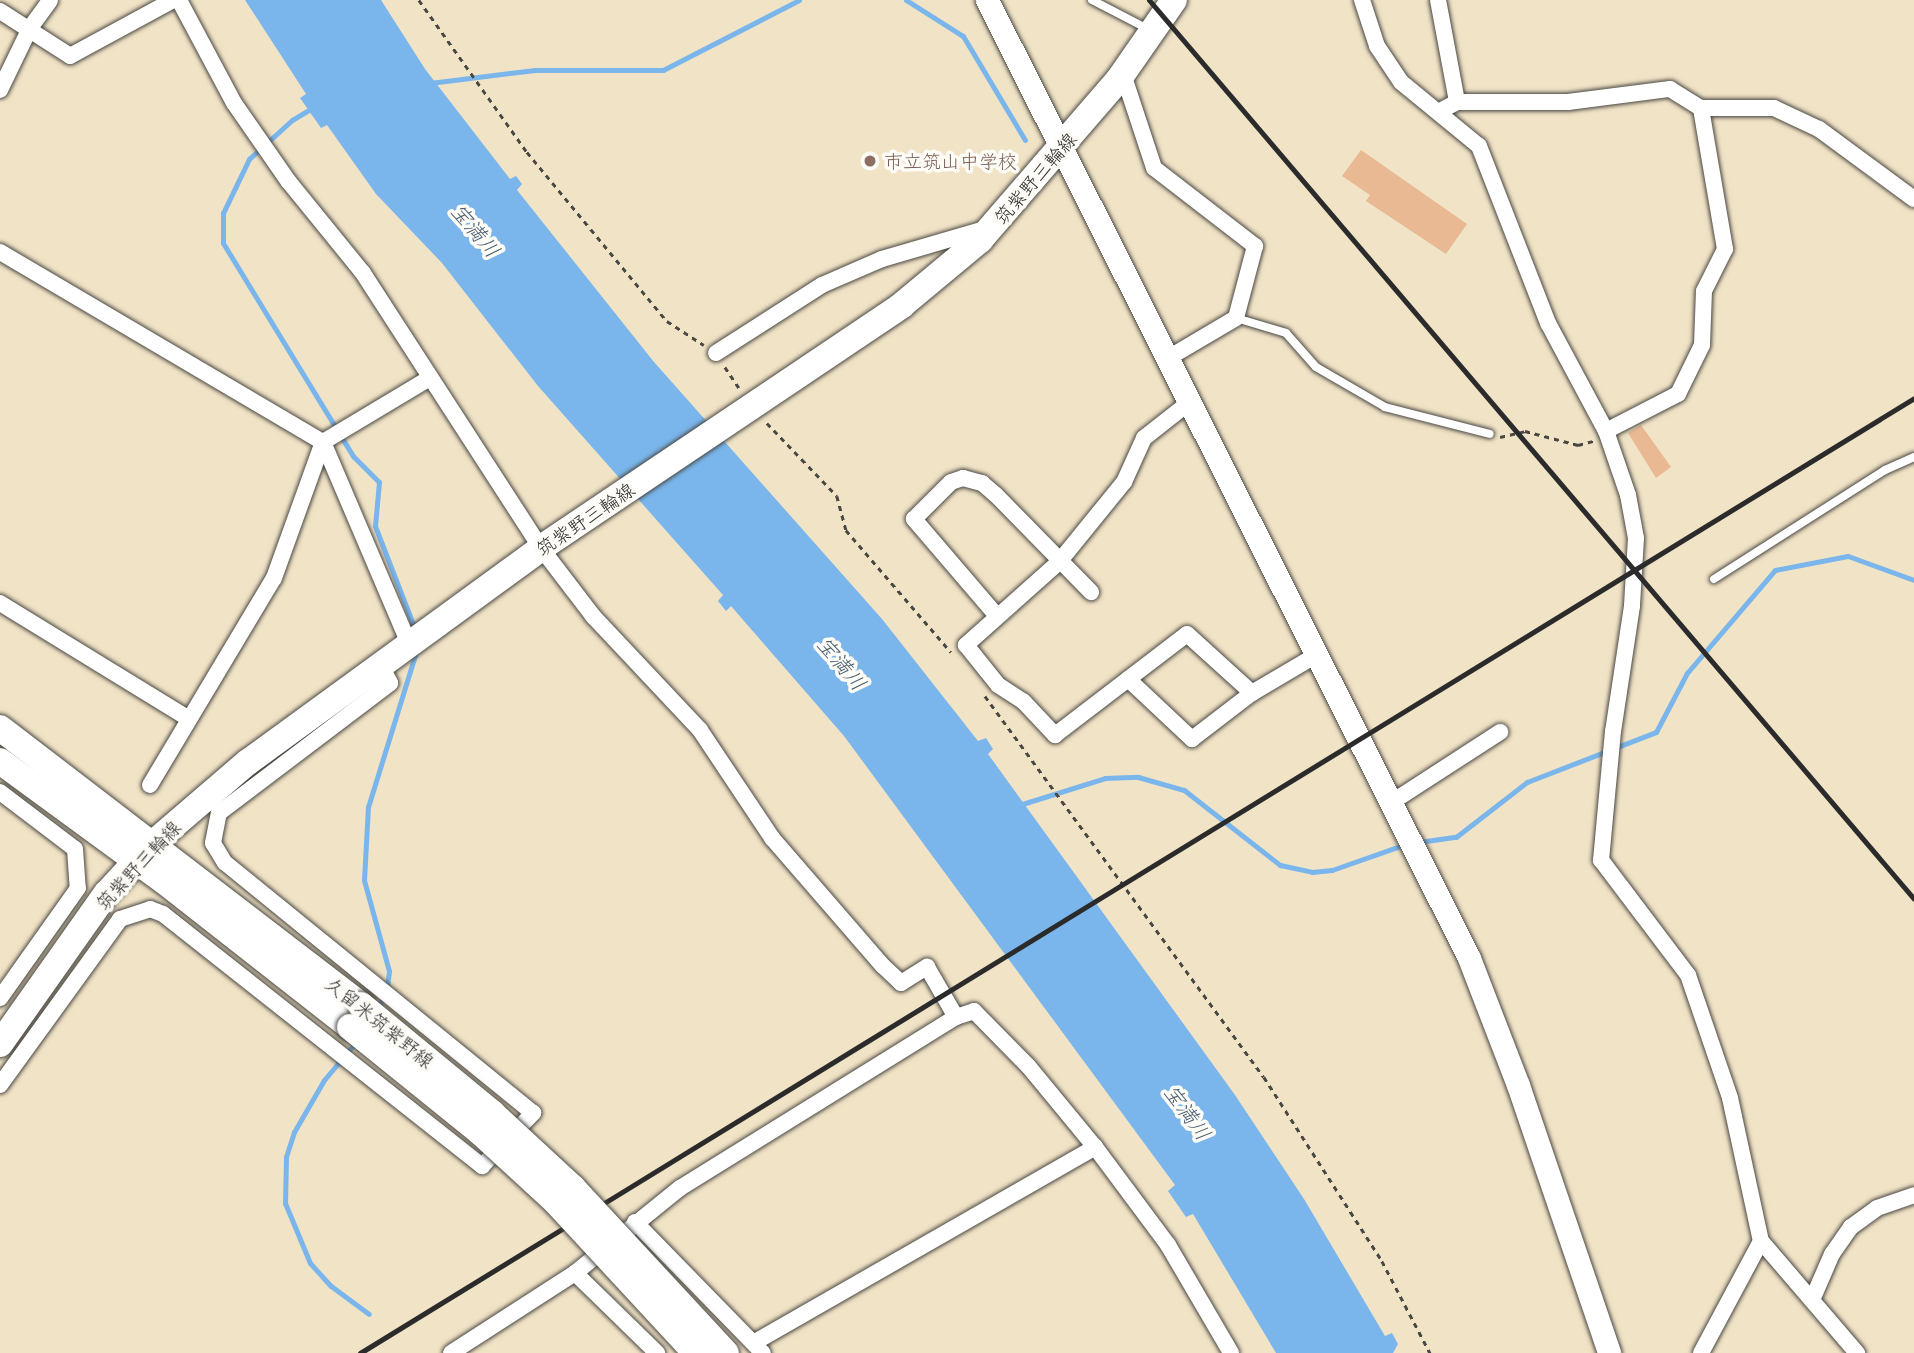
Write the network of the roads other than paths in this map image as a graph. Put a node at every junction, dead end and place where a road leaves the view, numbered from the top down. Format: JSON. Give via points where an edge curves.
{"nodes":[{"id":1,"x":50,"y":0,"type":"edge"},
{"id":2,"x":173,"y":0,"type":"edge"},
{"id":3,"x":179,"y":0,"type":"edge"},
{"id":4,"x":987,"y":0,"type":"edge"},
{"id":5,"x":1092,"y":0,"type":"edge"},
{"id":6,"x":1174,"y":0,"type":"edge"},
{"id":7,"x":1362,"y":0,"type":"edge"},
{"id":8,"x":1438,"y":0,"type":"edge"},
{"id":9,"x":0,"y":11,"type":"edge"},
{"id":10,"x":30,"y":28,"type":"junction"},
{"id":11,"x":1153,"y":31,"type":"junction"},
{"id":12,"x":1123,"y":74,"type":"junction"},
{"id":13,"x":0,"y":90,"type":"edge"},
{"id":14,"x":1457,"y":102,"type":"junction"},
{"id":15,"x":1701,"y":108,"type":"junction"},
{"id":16,"x":1440,"y":111,"type":"junction"},
{"id":17,"x":1062,"y":148,"type":"junction"},
{"id":18,"x":1914,"y":199,"type":"edge"},
{"id":19,"x":993,"y":226,"type":"junction"},
{"id":20,"x":0,"y":252,"type":"edge"},
{"id":21,"x":1236,"y":318,"type":"junction"},
{"id":22,"x":716,"y":353,"type":"road end"},
{"id":23,"x":1175,"y":354,"type":"dead end"},
{"id":24,"x":430,"y":378,"type":"junction"},
{"id":25,"x":1191,"y":401,"type":"junction"},
{"id":26,"x":1606,"y":431,"type":"junction"},
{"id":27,"x":1490,"y":434,"type":"road end"},
{"id":28,"x":323,"y":442,"type":"junction"},
{"id":29,"x":1914,"y":457,"type":"edge"},
{"id":30,"x":541,"y":548,"type":"junction"},
{"id":31,"x":1059,"y":562,"type":"junction"},
{"id":32,"x":1714,"y":579,"type":"dead end"},
{"id":33,"x":1091,"y":592,"type":"dead end"},
{"id":34,"x":0,"y":603,"type":"edge"},
{"id":35,"x":998,"y":616,"type":"junction"},
{"id":36,"x":408,"y":641,"type":"junction"},
{"id":37,"x":1318,"y":654,"type":"junction"},
{"id":38,"x":380,"y":663,"type":"junction"},
{"id":39,"x":1128,"y":679,"type":"junction"},
{"id":40,"x":1252,"y":693,"type":"junction"},
{"id":41,"x":188,"y":718,"type":"junction"},
{"id":42,"x":0,"y":728,"type":"edge"},
{"id":43,"x":1500,"y":732,"type":"dead end"},
{"id":44,"x":0,"y":761,"type":"edge"},
{"id":45,"x":150,"y":785,"type":"dead end"},
{"id":46,"x":0,"y":792,"type":"edge"},
{"id":47,"x":1392,"y":802,"type":"junction"},
{"id":48,"x":144,"y":854,"type":"junction"},
{"id":49,"x":0,"y":998,"type":"edge"},
{"id":50,"x":355,"y":1016,"type":"junction"},
{"id":51,"x":956,"y":1017,"type":"junction"},
{"id":52,"x":0,"y":1044,"type":"edge"},
{"id":53,"x":0,"y":1085,"type":"edge"},
{"id":54,"x":1096,"y":1147,"type":"junction"},
{"id":55,"x":1914,"y":1195,"type":"edge"},
{"id":56,"x":635,"y":1222,"type":"junction"},
{"id":57,"x":1761,"y":1241,"type":"junction"},
{"id":58,"x":575,"y":1273,"type":"junction"},
{"id":59,"x":1812,"y":1300,"type":"junction"},
{"id":60,"x":759,"y":1347,"type":"edge"},
{"id":61,"x":452,"y":1353,"type":"edge"},
{"id":62,"x":657,"y":1353,"type":"edge"},
{"id":63,"x":696,"y":1353,"type":"edge"},
{"id":64,"x":726,"y":1353,"type":"edge"},
{"id":65,"x":1231,"y":1353,"type":"edge"},
{"id":66,"x":1609,"y":1353,"type":"edge"},
{"id":67,"x":1702,"y":1353,"type":"edge"},
{"id":68,"x":1857,"y":1353,"type":"edge"}],
"edges":[{"from":1,"to":10,"type":"street"},
{"from":2,"to":10,"type":"street","via":[[70,56]]},
{"from":3,"to":24,"type":"street","via":[[234,103],[289,182],[363,273]]},
{"from":4,"to":17,"type":"street"},
{"from":5,"to":11,"type":"lane"},
{"from":6,"to":11,"type":"main road","name":"筑紫野三輪線"},
{"from":7,"to":16,"type":"street","via":[[1377,46],[1401,82]]},
{"from":8,"to":14,"type":"street"},
{"from":9,"to":10,"type":"street"},
{"from":10,"to":13,"type":"street"},
{"from":11,"to":12,"type":"main road","name":"筑紫野三輪線"},
{"from":12,"to":17,"type":"main road","name":"筑紫野三輪線"},
{"from":12,"to":21,"type":"street","via":[[1154,168],[1255,246]]},
{"from":14,"to":15,"type":"street","via":[[1568,102],[1670,89]]},
{"from":14,"to":16,"type":"street"},
{"from":15,"to":18,"type":"street","via":[[1774,108],[1819,129]]},
{"from":15,"to":26,"type":"street","via":[[1725,249],[1704,291],[1702,345],[1678,394]]},
{"from":16,"to":26,"type":"street","via":[[1479,146],[1548,323]]},
{"from":17,"to":19,"type":"main road","name":"筑紫野三輪線"},
{"from":17,"to":25,"type":"street"},
{"from":19,"to":22,"type":"street","via":[[882,259],[822,285]]},
{"from":19,"to":30,"type":"main road","name":"筑紫野三輪線","via":[[902,305]]},
{"from":20,"to":28,"type":"street"},
{"from":21,"to":23,"type":"street"},
{"from":21,"to":27,"type":"lane","via":[[1286,333],[1316,367],[1385,407]]},
{"from":24,"to":28,"type":"street"},
{"from":24,"to":30,"type":"street"},
{"from":25,"to":31,"type":"street","via":[[1144,438],[1124,482]]},
{"from":25,"to":37,"type":"street"},
{"from":26,"to":57,"type":"street","via":[[1628,495],[1636,538],[1601,860],[1688,975],[1730,1098]]},
{"from":28,"to":36,"type":"street"},
{"from":28,"to":41,"type":"street","via":[[274,578]]},
{"from":29,"to":32,"type":"lane","via":[[1885,470]]},
{"from":30,"to":36,"type":"main road","name":"筑紫野三輪線"},
{"from":30,"to":51,"type":"street","via":[[593,616],[700,730],[772,838],[883,966],[901,983],[927,967]]},
{"from":31,"to":33,"type":"street"},
{"from":31,"to":35,"type":"street"},
{"from":31,"to":35,"type":"street","via":[[982,483],[963,478],[951,482],[914,519]]},
{"from":34,"to":41,"type":"street"},
{"from":35,"to":39,"type":"street","via":[[967,645],[998,685],[1023,701],[1055,735]]},
{"from":36,"to":38,"type":"main road","name":"筑紫野三輪線"},
{"from":37,"to":40,"type":"street"},
{"from":37,"to":47,"type":"street"},
{"from":38,"to":48,"type":"main road","name":"筑紫野三輪線","via":[[248,762]]},
{"from":38,"to":53,"type":"street","via":[[390,683],[219,813],[214,843],[225,863],[533,1113],[482,1166],[163,914],[150,909],[120,919]]},
{"from":39,"to":40,"type":"street","via":[[1186,634]]},
{"from":39,"to":40,"type":"street","via":[[1192,739]]},
{"from":41,"to":45,"type":"street"},
{"from":42,"to":48,"type":"main road","name":"久留米筑紫野線"},
{"from":43,"to":47,"type":"street"},
{"from":44,"to":48,"type":"main road","name":"久留米筑紫野線"},
{"from":46,"to":49,"type":"street","via":[[75,849],[78,888]]},
{"from":47,"to":66,"type":"street","via":[[1469,958],[1518,1085]]},
{"from":48,"to":50,"type":"main road","name":"久留米筑紫野線"},
{"from":48,"to":52,"type":"main road","name":"筑紫野三輪線","via":[[106,894]]},
{"from":50,"to":63,"type":"main road","name":"久留米筑紫野線","bridge":true,"via":[[556,1202]]},
{"from":50,"to":64,"type":"main road","name":"久留米筑紫野線","bridge":true,"via":[[492,1113],[573,1188]]},
{"from":51,"to":54,"type":"street","via":[[974,1011],[1029,1066]]},
{"from":51,"to":56,"type":"street","via":[[680,1188]]},
{"from":54,"to":60,"type":"street"},
{"from":54,"to":65,"type":"street","via":[[1168,1245]]},
{"from":55,"to":59,"type":"street","via":[[1877,1208],[1851,1227],[1832,1254]]},
{"from":56,"to":58,"type":"street"},
{"from":56,"to":60,"type":"street"},
{"from":57,"to":59,"type":"street"},
{"from":57,"to":67,"type":"street"},
{"from":58,"to":61,"type":"street"},
{"from":58,"to":62,"type":"street"},
{"from":59,"to":68,"type":"street"}]}
